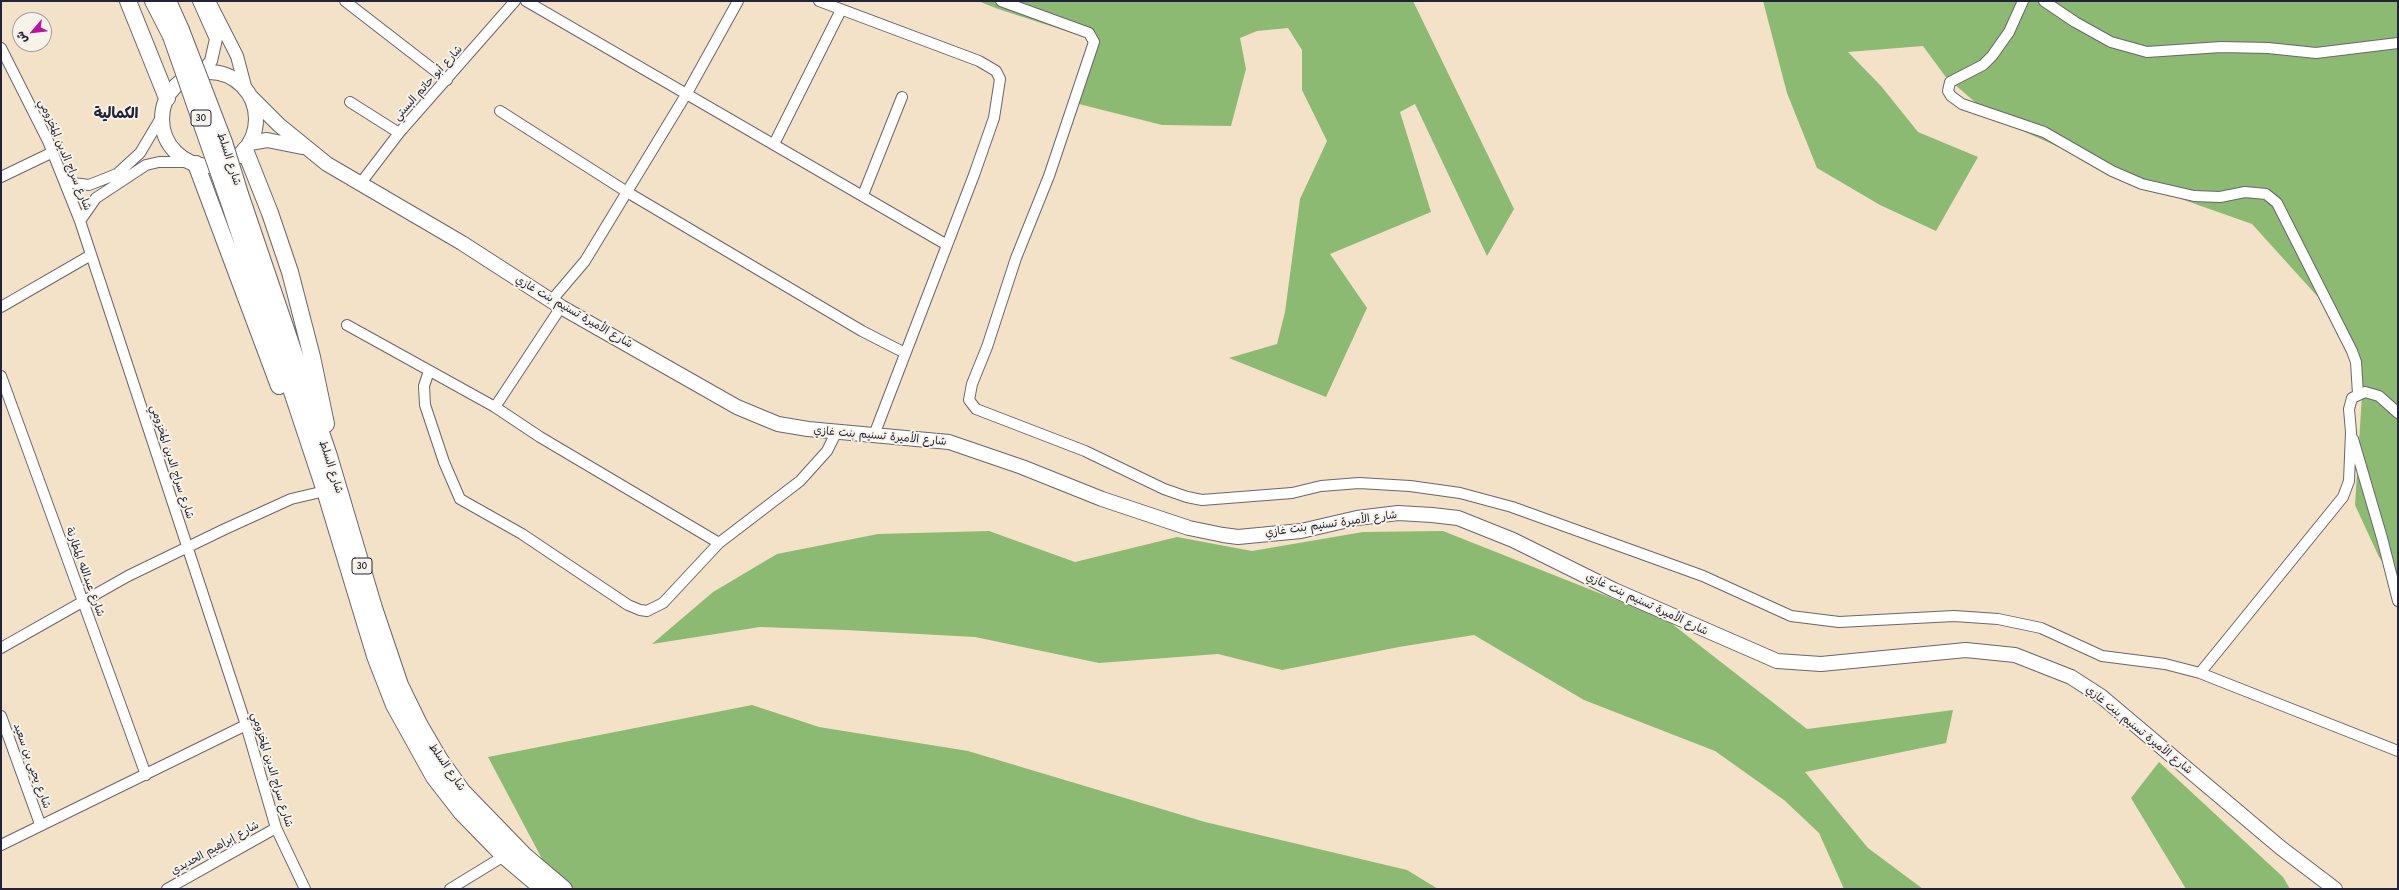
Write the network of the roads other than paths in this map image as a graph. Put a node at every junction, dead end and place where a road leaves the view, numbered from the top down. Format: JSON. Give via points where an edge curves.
{"nodes":[{"id":1,"x":128,"y":1,"type":"edge"},
{"id":2,"x":153,"y":1,"type":"edge"},
{"id":3,"x":168,"y":1,"type":"edge"},
{"id":4,"x":199,"y":1,"type":"edge"},
{"id":5,"x":209,"y":1,"type":"edge"},
{"id":6,"x":345,"y":1,"type":"edge"},
{"id":7,"x":515,"y":1,"type":"edge"},
{"id":8,"x":526,"y":1,"type":"edge"},
{"id":9,"x":738,"y":1,"type":"edge"},
{"id":10,"x":819,"y":1,"type":"edge"},
{"id":11,"x":1000,"y":1,"type":"edge"},
{"id":12,"x":2023,"y":1,"type":"edge"},
{"id":13,"x":2044,"y":1,"type":"edge"},
{"id":14,"x":842,"y":10,"type":"junction"},
{"id":15,"x":176,"y":33,"type":"junction"},
{"id":16,"x":2398,"y":43,"type":"edge"},
{"id":17,"x":1,"y":50,"type":"edge"},
{"id":18,"x":201,"y":72,"type":"junction"},
{"id":19,"x":446,"y":80,"type":"junction"},
{"id":20,"x":687,"y":92,"type":"junction"},
{"id":21,"x":249,"y":93,"type":"junction"},
{"id":22,"x":902,"y":97,"type":"dead end"},
{"id":23,"x":167,"y":98,"type":"junction"},
{"id":24,"x":350,"y":102,"type":"dead end"},
{"id":25,"x":500,"y":111,"type":"dead end"},
{"id":26,"x":162,"y":116,"type":"junction"},
{"id":27,"x":399,"y":133,"type":"junction"},
{"id":28,"x":774,"y":144,"type":"junction"},
{"id":29,"x":247,"y":147,"type":"junction"},
{"id":30,"x":308,"y":148,"type":"junction"},
{"id":31,"x":53,"y":152,"type":"junction"},
{"id":32,"x":193,"y":163,"type":"junction"},
{"id":33,"x":1,"y":177,"type":"edge"},
{"id":34,"x":118,"y":178,"type":"junction"},
{"id":35,"x":65,"y":182,"type":"junction"},
{"id":36,"x":360,"y":184,"type":"junction"},
{"id":37,"x":627,"y":192,"type":"junction"},
{"id":38,"x":863,"y":195,"type":"junction"},
{"id":39,"x":235,"y":198,"type":"junction"},
{"id":40,"x":80,"y":221,"type":"junction"},
{"id":41,"x":947,"y":245,"type":"junction"},
{"id":42,"x":91,"y":255,"type":"junction"},
{"id":43,"x":556,"y":304,"type":"junction"},
{"id":44,"x":1,"y":306,"type":"edge"},
{"id":45,"x":347,"y":325,"type":"dead end"},
{"id":46,"x":905,"y":353,"type":"junction"},
{"id":47,"x":429,"y":371,"type":"junction"},
{"id":48,"x":1,"y":376,"type":"edge"},
{"id":49,"x":2358,"y":394,"type":"junction"},
{"id":50,"x":494,"y":407,"type":"junction"},
{"id":51,"x":2398,"y":413,"type":"edge"},
{"id":52,"x":837,"y":431,"type":"junction"},
{"id":53,"x":2351,"y":432,"type":"junction"},
{"id":54,"x":874,"y":435,"type":"junction"},
{"id":55,"x":309,"y":446,"type":"junction"},
{"id":56,"x":329,"y":456,"type":"junction"},
{"id":57,"x":325,"y":491,"type":"junction"},
{"id":58,"x":719,"y":543,"type":"junction"},
{"id":59,"x":186,"y":548,"type":"junction"},
{"id":60,"x":2398,"y":601,"type":"edge"},
{"id":61,"x":83,"y":602,"type":"junction"},
{"id":62,"x":1,"y":648,"type":"edge"},
{"id":63,"x":2200,"y":673,"type":"junction"},
{"id":64,"x":1,"y":716,"type":"edge"},
{"id":65,"x":246,"y":726,"type":"junction"},
{"id":66,"x":2398,"y":752,"type":"edge"},
{"id":67,"x":146,"y":776,"type":"junction"},
{"id":68,"x":40,"y":824,"type":"junction"},
{"id":69,"x":276,"y":828,"type":"junction"},
{"id":70,"x":1,"y":845,"type":"edge"},
{"id":71,"x":504,"y":856,"type":"junction"},
{"id":72,"x":167,"y":889,"type":"edge"},
{"id":73,"x":305,"y":889,"type":"edge"},
{"id":74,"x":450,"y":889,"type":"edge"},
{"id":75,"x":543,"y":889,"type":"edge"},
{"id":76,"x":564,"y":889,"type":"edge"},
{"id":77,"x":2335,"y":889,"type":"edge"}],
"edges":[{"from":1,"to":23,"type":"main road"},
{"from":2,"to":15,"type":"main road","name":"شارع السلط","number":"30"},
{"from":3,"to":15,"type":"main road","name":"شارع السلط","number":"30"},
{"from":4,"to":18,"type":"street","via":[[216,39],[211,61]]},
{"from":5,"to":21,"type":"street","via":[[237,56]]},
{"from":6,"to":19,"type":"street"},
{"from":7,"to":19,"type":"street","name":"شارع أبو حاتم البستي"},
{"from":8,"to":20,"type":"street"},
{"from":9,"to":20,"type":"street"},
{"from":10,"to":14,"type":"street"},
{"from":11,"to":63,"type":"street","via":[[1089,33],[1094,42],[1050,176],[1016,258],[972,384],[969,400],[976,409],[1078,449],[1156,486],[1187,497],[1202,500],[1292,493],[1321,486],[1359,483],[1410,486],[1460,493],[1512,507],[1704,576],[1791,616],[1839,622],[1954,616],[1998,619],[2041,628],[2102,656],[2165,664]]},
{"from":12,"to":49,"type":"street","via":[[2009,32],[1992,56],[1983,65],[1950,82],[1948,91],[1951,96],[1962,104],[2044,132],[2112,171],[2142,184],[2194,196],[2220,197],[2245,192],[2266,194],[2277,203],[2352,351],[2356,362]]},
{"from":13,"to":16,"type":"street","via":[[2110,42],[2147,52],[2221,47],[2316,53]]},
{"from":14,"to":28,"type":"street"},
{"from":14,"to":41,"type":"street","via":[[979,60],[996,70],[999,75],[1000,84],[994,118]]},
{"from":15,"to":39,"type":"main road","name":"شارع السلط","number":"30","bridge":true},
{"from":17,"to":31,"type":"street","name":"شارع سراج الدين المخزومي"},
{"from":18,"to":21,"type":"main road","via":[[226,75]]},
{"from":18,"to":23,"type":"main road","via":[[187,77]]},
{"from":19,"to":27,"type":"street","name":"شارع أبو حاتم البستي"},
{"from":20,"to":28,"type":"street"},
{"from":20,"to":37,"type":"street"},
{"from":21,"to":29,"type":"main road","via":[[256,112],[256,124]]},
{"from":21,"to":30,"type":"main road","name":"شارع الأميرة تسنيم بنت غازي","via":[[279,126]]},
{"from":22,"to":38,"type":"street"},
{"from":23,"to":26,"type":"main road"},
{"from":24,"to":27,"type":"street"},
{"from":25,"to":37,"type":"street"},
{"from":26,"to":32,"type":"main road","via":[[166,138],[175,152]]},
{"from":26,"to":34,"type":"street","via":[[140,153]]},
{"from":27,"to":36,"type":"street","name":"شارع أبو حاتم البستي"},
{"from":28,"to":38,"type":"street"},
{"from":29,"to":30,"type":"main road","name":"شارع الأميرة تسنيم بنت غازي","via":[[267,140]]},
{"from":29,"to":32,"type":"main road","via":[[235,159],[222,165],[209,167]]},
{"from":29,"to":56,"type":"main road","via":[[305,326],[323,410]]},
{"from":30,"to":36,"type":"main road","name":"شارع الأميرة تسنيم بنت غازي","via":[[327,164]]},
{"from":31,"to":33,"type":"street"},
{"from":31,"to":35,"type":"street","name":"شارع سراج الدين المخزومي"},
{"from":32,"to":34,"type":"street","via":[[151,163]]},
{"from":32,"to":55,"type":"main road","via":[[284,399]]},
{"from":34,"to":35,"type":"street","via":[[89,185]]},
{"from":34,"to":40,"type":"street","via":[[96,198]]},
{"from":35,"to":40,"type":"street","name":"شارع سراج الدين المخزومي"},
{"from":36,"to":43,"type":"main road","name":"شارع الأميرة تسنيم بنت غازي","via":[[462,243]]},
{"from":37,"to":43,"type":"street"},
{"from":37,"to":46,"type":"street","via":[[862,331]]},
{"from":38,"to":41,"type":"street"},
{"from":39,"to":55,"type":"main road","name":"شارع السلط","number":"30"},
{"from":39,"to":56,"type":"main road","name":"شارع السلط","number":"30"},
{"from":40,"to":42,"type":"street","name":"شارع سراج الدين المخزومي"},
{"from":41,"to":46,"type":"street"},
{"from":42,"to":44,"type":"street"},
{"from":42,"to":59,"type":"street","name":"شارع سراج الدين المخزومي"},
{"from":43,"to":50,"type":"street"},
{"from":43,"to":52,"type":"main road","name":"شارع الأميرة تسنيم بنت غازي","via":[[737,407],[778,424]]},
{"from":45,"to":47,"type":"street"},
{"from":46,"to":54,"type":"street"},
{"from":47,"to":50,"type":"street"},
{"from":47,"to":58,"type":"street","via":[[424,386],[425,404],[451,481],[460,499],[522,534],[628,605],[647,611],[663,603]]},
{"from":48,"to":61,"type":"street","name":"شارع عبدالله المطارنة"},
{"from":49,"to":51,"type":"street","via":[[2365,392],[2379,396]]},
{"from":49,"to":53,"type":"street","via":[[2350,403]]},
{"from":50,"to":58,"type":"street"},
{"from":52,"to":54,"type":"main road","name":"شارع الأميرة تسنيم بنت غازي"},
{"from":52,"to":58,"type":"street","via":[[826,451],[800,481]]},
{"from":53,"to":60,"type":"street"},
{"from":53,"to":63,"type":"street","via":[[2349,481],[2343,497]]},
{"from":54,"to":77,"type":"main road","name":"شارع الأميرة تسنيم بنت غازي","via":[[966,446],[1102,499],[1189,528],[1223,535],[1238,537],[1301,531],[1357,518],[1398,513],[1458,518],[1513,540],[1614,590],[1777,661],[1820,664],[1966,650],[1992,651],[2035,661],[2072,677],[2102,697],[2281,848]]},
{"from":55,"to":57,"type":"main road","name":"شارع السلط","number":"30"},
{"from":56,"to":76,"type":"main road","name":"شارع السلط","number":"30","via":[[391,660],[419,724],[462,791],[524,855]]},
{"from":57,"to":59,"type":"street","via":[[291,499]]},
{"from":57,"to":71,"type":"main road","name":"شارع السلط","number":"30","via":[[375,656],[394,705],[438,782],[466,818]]},
{"from":59,"to":61,"type":"street"},
{"from":59,"to":65,"type":"street","name":"شارع سراج الدين المخزومي"},
{"from":61,"to":62,"type":"street"},
{"from":61,"to":67,"type":"street","name":"شارع عبدالله المطارنة"},
{"from":63,"to":66,"type":"street"},
{"from":64,"to":68,"type":"street","name":"شارع يحيى بن سعيد"},
{"from":65,"to":67,"type":"street"},
{"from":65,"to":69,"type":"street","name":"شارع سراج الدين المخزومي"},
{"from":67,"to":68,"type":"street"},
{"from":68,"to":70,"type":"street"},
{"from":69,"to":72,"type":"street","name":"شارع إبراهيم الحديدي"},
{"from":69,"to":73,"type":"street","name":"شارع سراج الدين المخزومي"},
{"from":71,"to":74,"type":"street"},
{"from":71,"to":75,"type":"main road","name":"شارع السلط","number":"30"}]}
